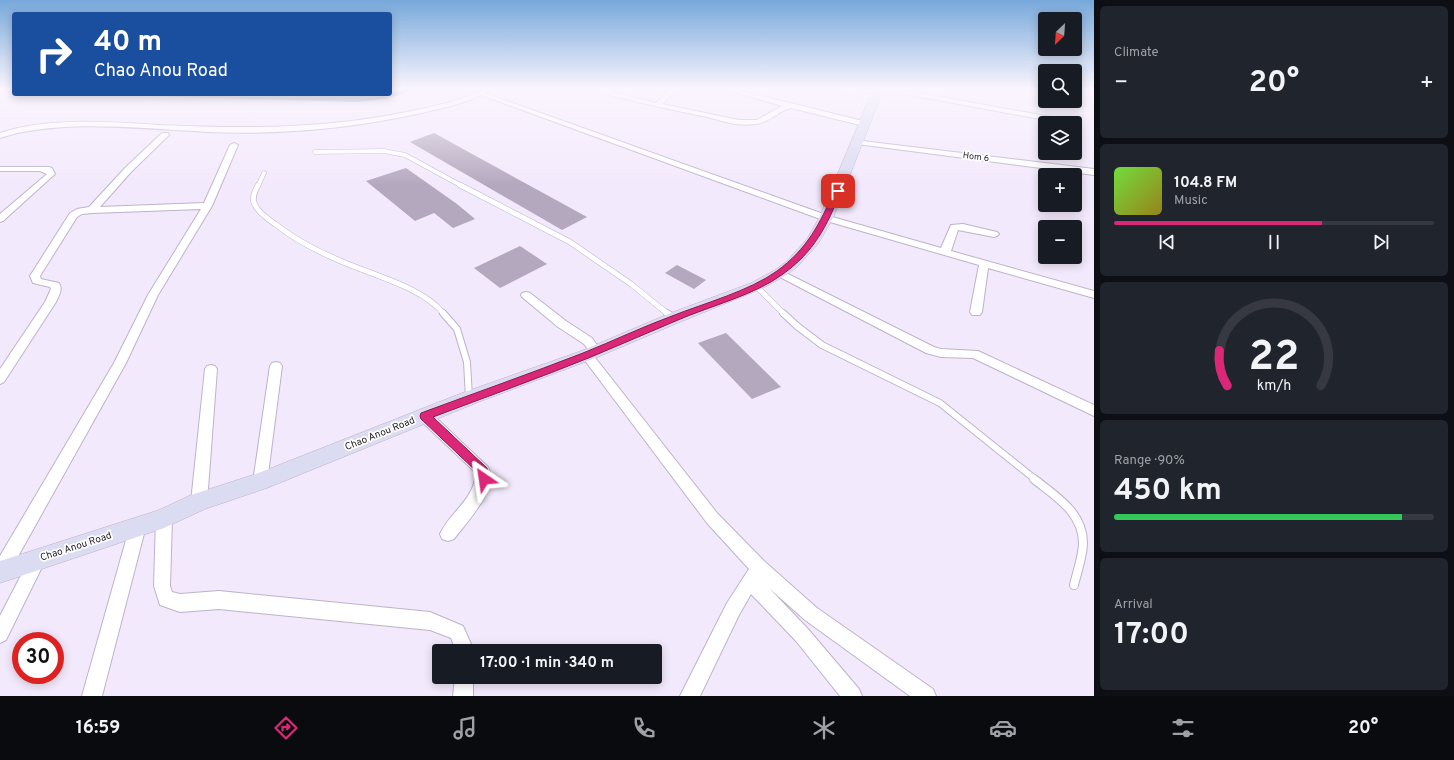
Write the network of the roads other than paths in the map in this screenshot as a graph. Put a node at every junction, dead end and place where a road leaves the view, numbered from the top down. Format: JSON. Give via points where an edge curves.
{"nodes":[{"id":1,"x":368,"y":120,"type":"edge"},
{"id":2,"x":563,"y":120,"type":"edge"},
{"id":3,"x":732,"y":120,"type":"edge"},
{"id":4,"x":760,"y":120,"type":"edge"},
{"id":5,"x":850,"y":120,"type":"edge"},
{"id":6,"x":866,"y":120,"type":"edge"},
{"id":7,"x":864,"y":124,"type":"junction"},
{"id":8,"x":0,"y":127,"type":"edge"},
{"id":9,"x":28,"y":128,"type":"junction"},
{"id":10,"x":0,"y":136,"type":"edge"},
{"id":11,"x":165,"y":136,"type":"dead end"},
{"id":12,"x":857,"y":142,"type":"junction"},
{"id":13,"x":234,"y":145,"type":"dead end"},
{"id":14,"x":315,"y":152,"type":"dead end"},
{"id":15,"x":0,"y":169,"type":"edge"},
{"id":16,"x":1094,"y":172,"type":"edge"},
{"id":17,"x":264,"y":173,"type":"dead end"},
{"id":18,"x":207,"y":206,"type":"junction"},
{"id":19,"x":92,"y":210,"type":"junction"},
{"id":20,"x":826,"y":218,"type":"junction"},
{"id":21,"x":0,"y":219,"type":"edge"},
{"id":22,"x":994,"y":234,"type":"dead end"},
{"id":23,"x":945,"y":252,"type":"junction"},
{"id":24,"x":984,"y":263,"type":"junction"},
{"id":25,"x":780,"y":273,"type":"junction"},
{"id":26,"x":756,"y":286,"type":"junction"},
{"id":27,"x":526,"y":295,"type":"dead end"},
{"id":28,"x":1094,"y":295,"type":"edge"},
{"id":29,"x":976,"y":312,"type":"dead end"},
{"id":30,"x":674,"y":318,"type":"junction"},
{"id":31,"x":591,"y":353,"type":"junction"},
{"id":32,"x":276,"y":366,"type":"dead end"},
{"id":33,"x":211,"y":369,"type":"dead end"},
{"id":34,"x":0,"y":379,"type":"edge"},
{"id":35,"x":469,"y":398,"type":"junction"},
{"id":36,"x":1094,"y":411,"type":"edge"},
{"id":37,"x":425,"y":416,"type":"junction"},
{"id":38,"x":260,"y":482,"type":"junction"},
{"id":39,"x":199,"y":502,"type":"junction"},
{"id":40,"x":164,"y":518,"type":"junction"},
{"id":41,"x":138,"y":526,"type":"junction"},
{"id":42,"x":448,"y":534,"type":"dead end"},
{"id":43,"x":38,"y":559,"type":"junction"},
{"id":44,"x":0,"y":572,"type":"edge"},
{"id":45,"x":754,"y":574,"type":"junction"},
{"id":46,"x":1074,"y":585,"type":"dead end"},
{"id":47,"x":0,"y":634,"type":"edge"},
{"id":48,"x":462,"y":644,"type":"edge"},
{"id":49,"x":464,"y":684,"type":"edge"},
{"id":50,"x":92,"y":696,"type":"edge"},
{"id":51,"x":463,"y":696,"type":"edge"},
{"id":52,"x":690,"y":696,"type":"edge"},
{"id":53,"x":852,"y":696,"type":"edge"},
{"id":54,"x":926,"y":696,"type":"edge"}],
"edges":[{"from":1,"to":9,"type":"street","via":[[275,129],[187,129],[95,124]]},
{"from":2,"to":20,"type":"street"},
{"from":3,"to":4,"type":"street","via":[[753,123]]},
{"from":5,"to":7,"type":"street"},
{"from":6,"to":7,"type":"street","name":"Chao Anou Road"},
{"from":7,"to":12,"type":"street","name":"Chao Anou Road"},
{"from":8,"to":9,"type":"street"},
{"from":9,"to":10,"type":"street"},
{"from":11,"to":19,"type":"street","via":[[128,170]]},
{"from":12,"to":16,"type":"street","name":"Hom 6"},
{"from":12,"to":20,"type":"street","name":"Chao Anou Road"},
{"from":13,"to":18,"type":"street"},
{"from":14,"to":30,"type":"lane","via":[[384,151],[405,155],[570,242]]},
{"from":15,"to":21,"type":"street","via":[[40,169],[49,170],[51,174]]},
{"from":17,"to":35,"type":"lane","via":[[254,194],[254,204],[286,233],[334,259],[405,287],[437,305],[458,329],[468,362]]},
{"from":18,"to":19,"type":"street"},
{"from":18,"to":44,"type":"street","via":[[153,295],[120,363]]},
{"from":19,"to":34,"type":"street","via":[[80,211],[73,215],[35,276],[37,281],[55,285],[56,289]]},
{"from":20,"to":23,"type":"street"},
{"from":20,"to":25,"type":"street","name":"Chao Anou Road","via":[[806,250]]},
{"from":22,"to":23,"type":"street","via":[[954,227]]},
{"from":23,"to":24,"type":"street"},
{"from":24,"to":28,"type":"street"},
{"from":24,"to":29,"type":"street"},
{"from":25,"to":26,"type":"street","name":"Chao Anou Road"},
{"from":25,"to":36,"type":"street","via":[[930,350],[980,357]]},
{"from":26,"to":30,"type":"street","name":"Chao Anou Road"},
{"from":26,"to":46,"type":"lane","via":[[797,326],[822,345],[940,403],[1067,505],[1080,524],[1083,543]]},
{"from":27,"to":31,"type":"street","via":[[588,341]]},
{"from":30,"to":31,"type":"street","name":"Chao Anou Road"},
{"from":31,"to":35,"type":"street","name":"Chao Anou Road"},
{"from":31,"to":45,"type":"street"},
{"from":32,"to":38,"type":"street"},
{"from":33,"to":39,"type":"street"},
{"from":35,"to":37,"type":"street","name":"Chao Anou Road"},
{"from":37,"to":38,"type":"street","name":"Chao Anou Road"},
{"from":37,"to":42,"type":"street","via":[[483,471],[484,479],[478,494]]},
{"from":38,"to":39,"type":"street","name":"Chao Anou Road"},
{"from":39,"to":40,"type":"street","name":"Chao Anou Road"},
{"from":40,"to":41,"type":"street","name":"Chao Anou Road"},
{"from":40,"to":48,"type":"street","via":[[162,586],[166,599],[180,603],[220,600],[430,621],[456,632]]},
{"from":41,"to":43,"type":"street","name":"Chao Anou Road"},
{"from":41,"to":50,"type":"street"},
{"from":43,"to":44,"type":"street","name":"Chao Anou Road"},
{"from":43,"to":47,"type":"street"},
{"from":45,"to":52,"type":"street","via":[[733,609]]},
{"from":45,"to":53,"type":"street"},
{"from":45,"to":54,"type":"street"},
{"from":49,"to":51,"type":"street"}]}
